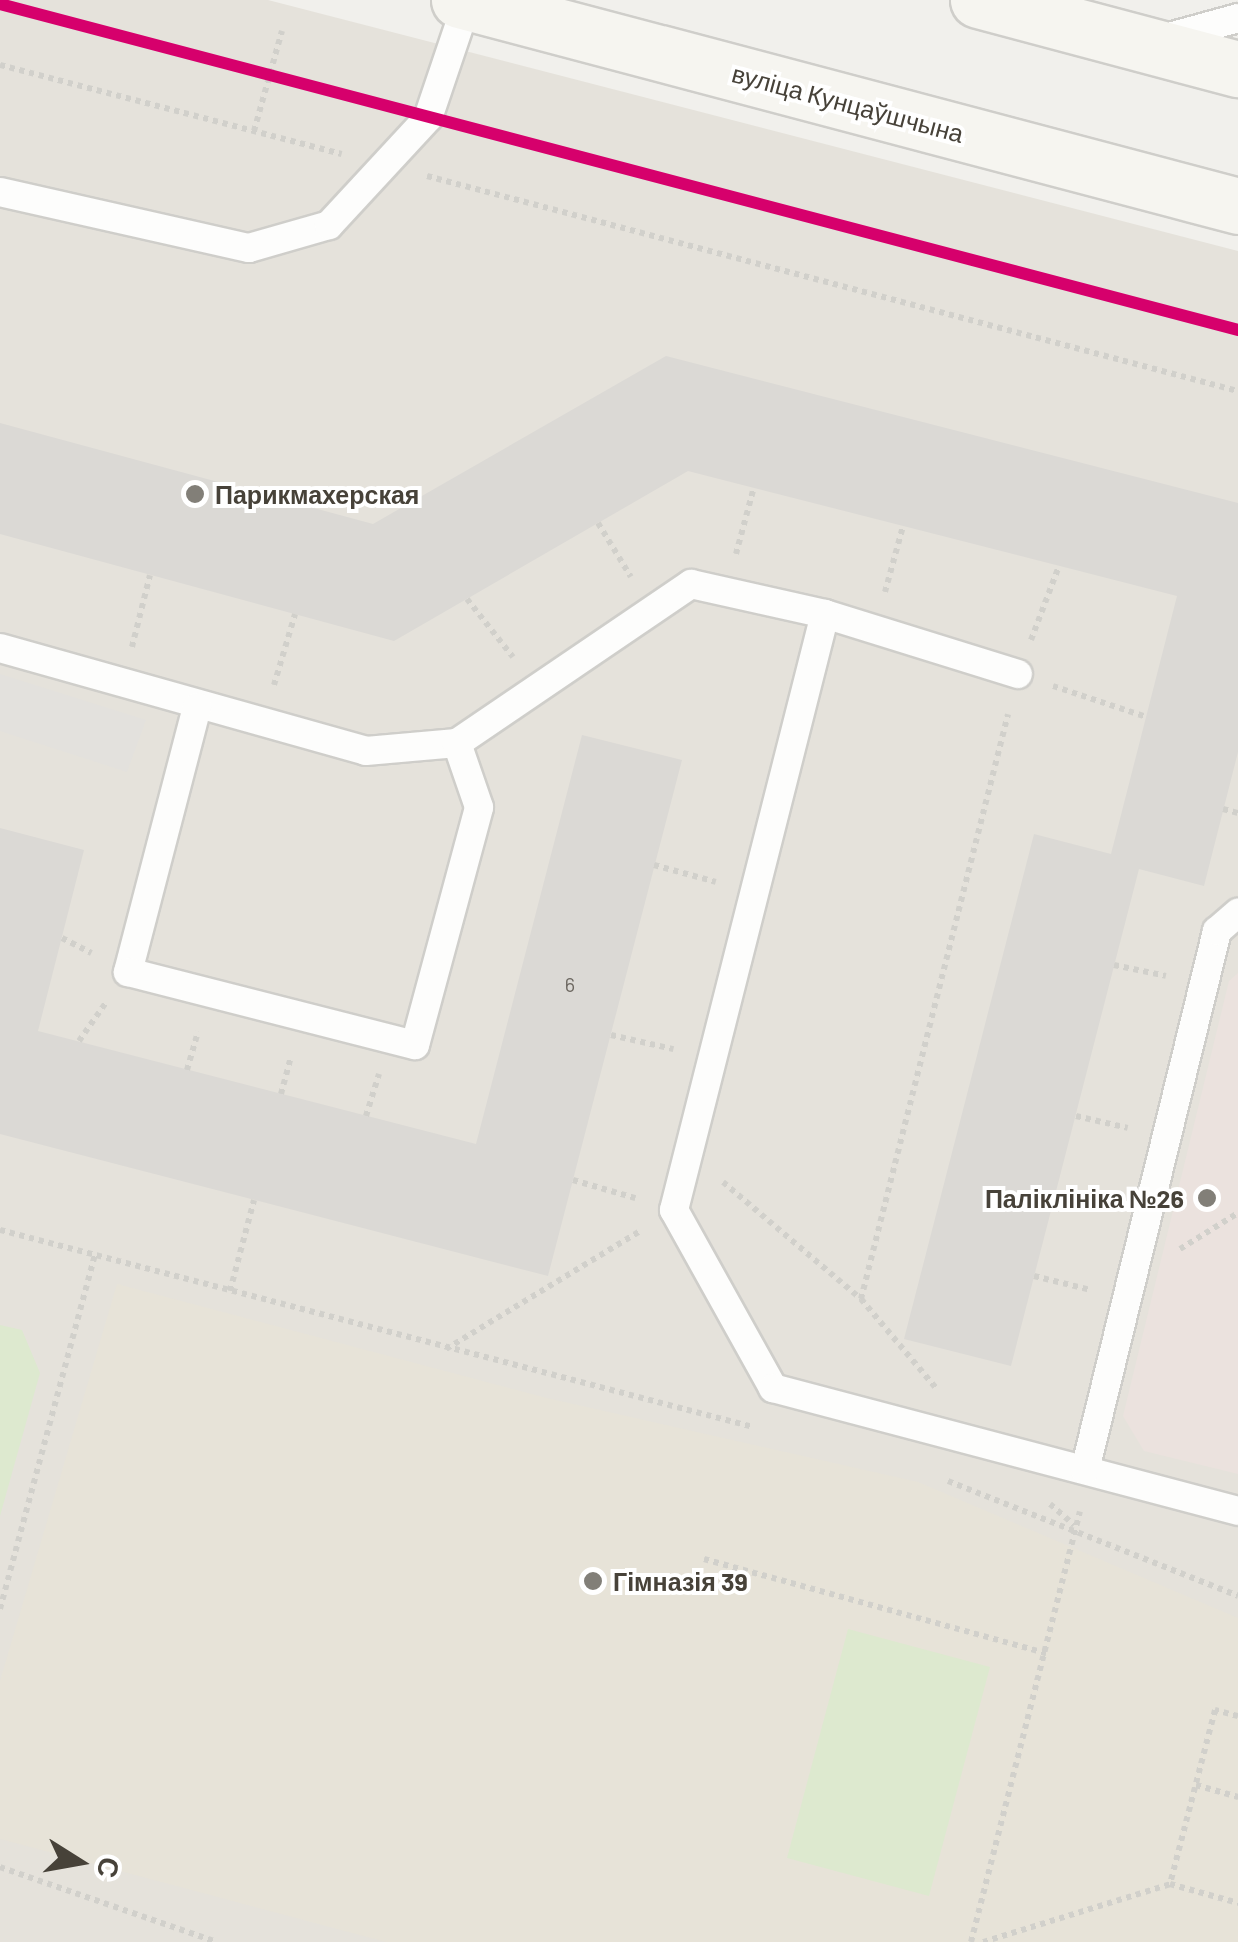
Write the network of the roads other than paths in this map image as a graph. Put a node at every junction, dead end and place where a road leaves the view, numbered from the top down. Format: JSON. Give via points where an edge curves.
{"nodes":[{"id":1,"x":978,"y":0,"type":"edge"},
{"id":2,"x":465,"y":1,"type":"edge"},
{"id":3,"x":1238,"y":18,"type":"edge"},
{"id":4,"x":1142,"y":44,"type":"junction"},
{"id":5,"x":1238,"y":70,"type":"edge"},
{"id":6,"x":0,"y":192,"type":"edge"},
{"id":7,"x":1238,"y":206,"type":"edge"},
{"id":8,"x":825,"y":614,"type":"junction"},
{"id":9,"x":0,"y":648,"type":"edge"},
{"id":10,"x":1018,"y":674,"type":"road end"},
{"id":11,"x":196,"y":707,"type":"junction"},
{"id":12,"x":457,"y":743,"type":"junction"},
{"id":13,"x":1238,"y":913,"type":"edge"},
{"id":14,"x":1085,"y":1470,"type":"junction"},
{"id":15,"x":1238,"y":1511,"type":"edge"}],
"edges":[{"from":1,"to":4,"type":"main road"},
{"from":2,"to":6,"type":"lane","via":[[437,102],[390,166],[329,225],[249,248]]},
{"from":2,"to":7,"type":"main road","name":"вуліца Кунцаўшчына"},
{"from":3,"to":4,"type":"lane"},
{"from":4,"to":5,"type":"main road"},
{"from":8,"to":10,"type":"lane"},
{"from":8,"to":12,"type":"lane","via":[[691,584]]},
{"from":8,"to":14,"type":"lane","via":[[674,1210],[773,1388]]},
{"from":9,"to":11,"type":"lane"},
{"from":11,"to":12,"type":"lane","via":[[366,751]]},
{"from":11,"to":12,"type":"lane","via":[[128,972],[415,1044],[479,807]]},
{"from":13,"to":14,"type":"lane","via":[[1217,932]]},
{"from":14,"to":15,"type":"lane"}]}
